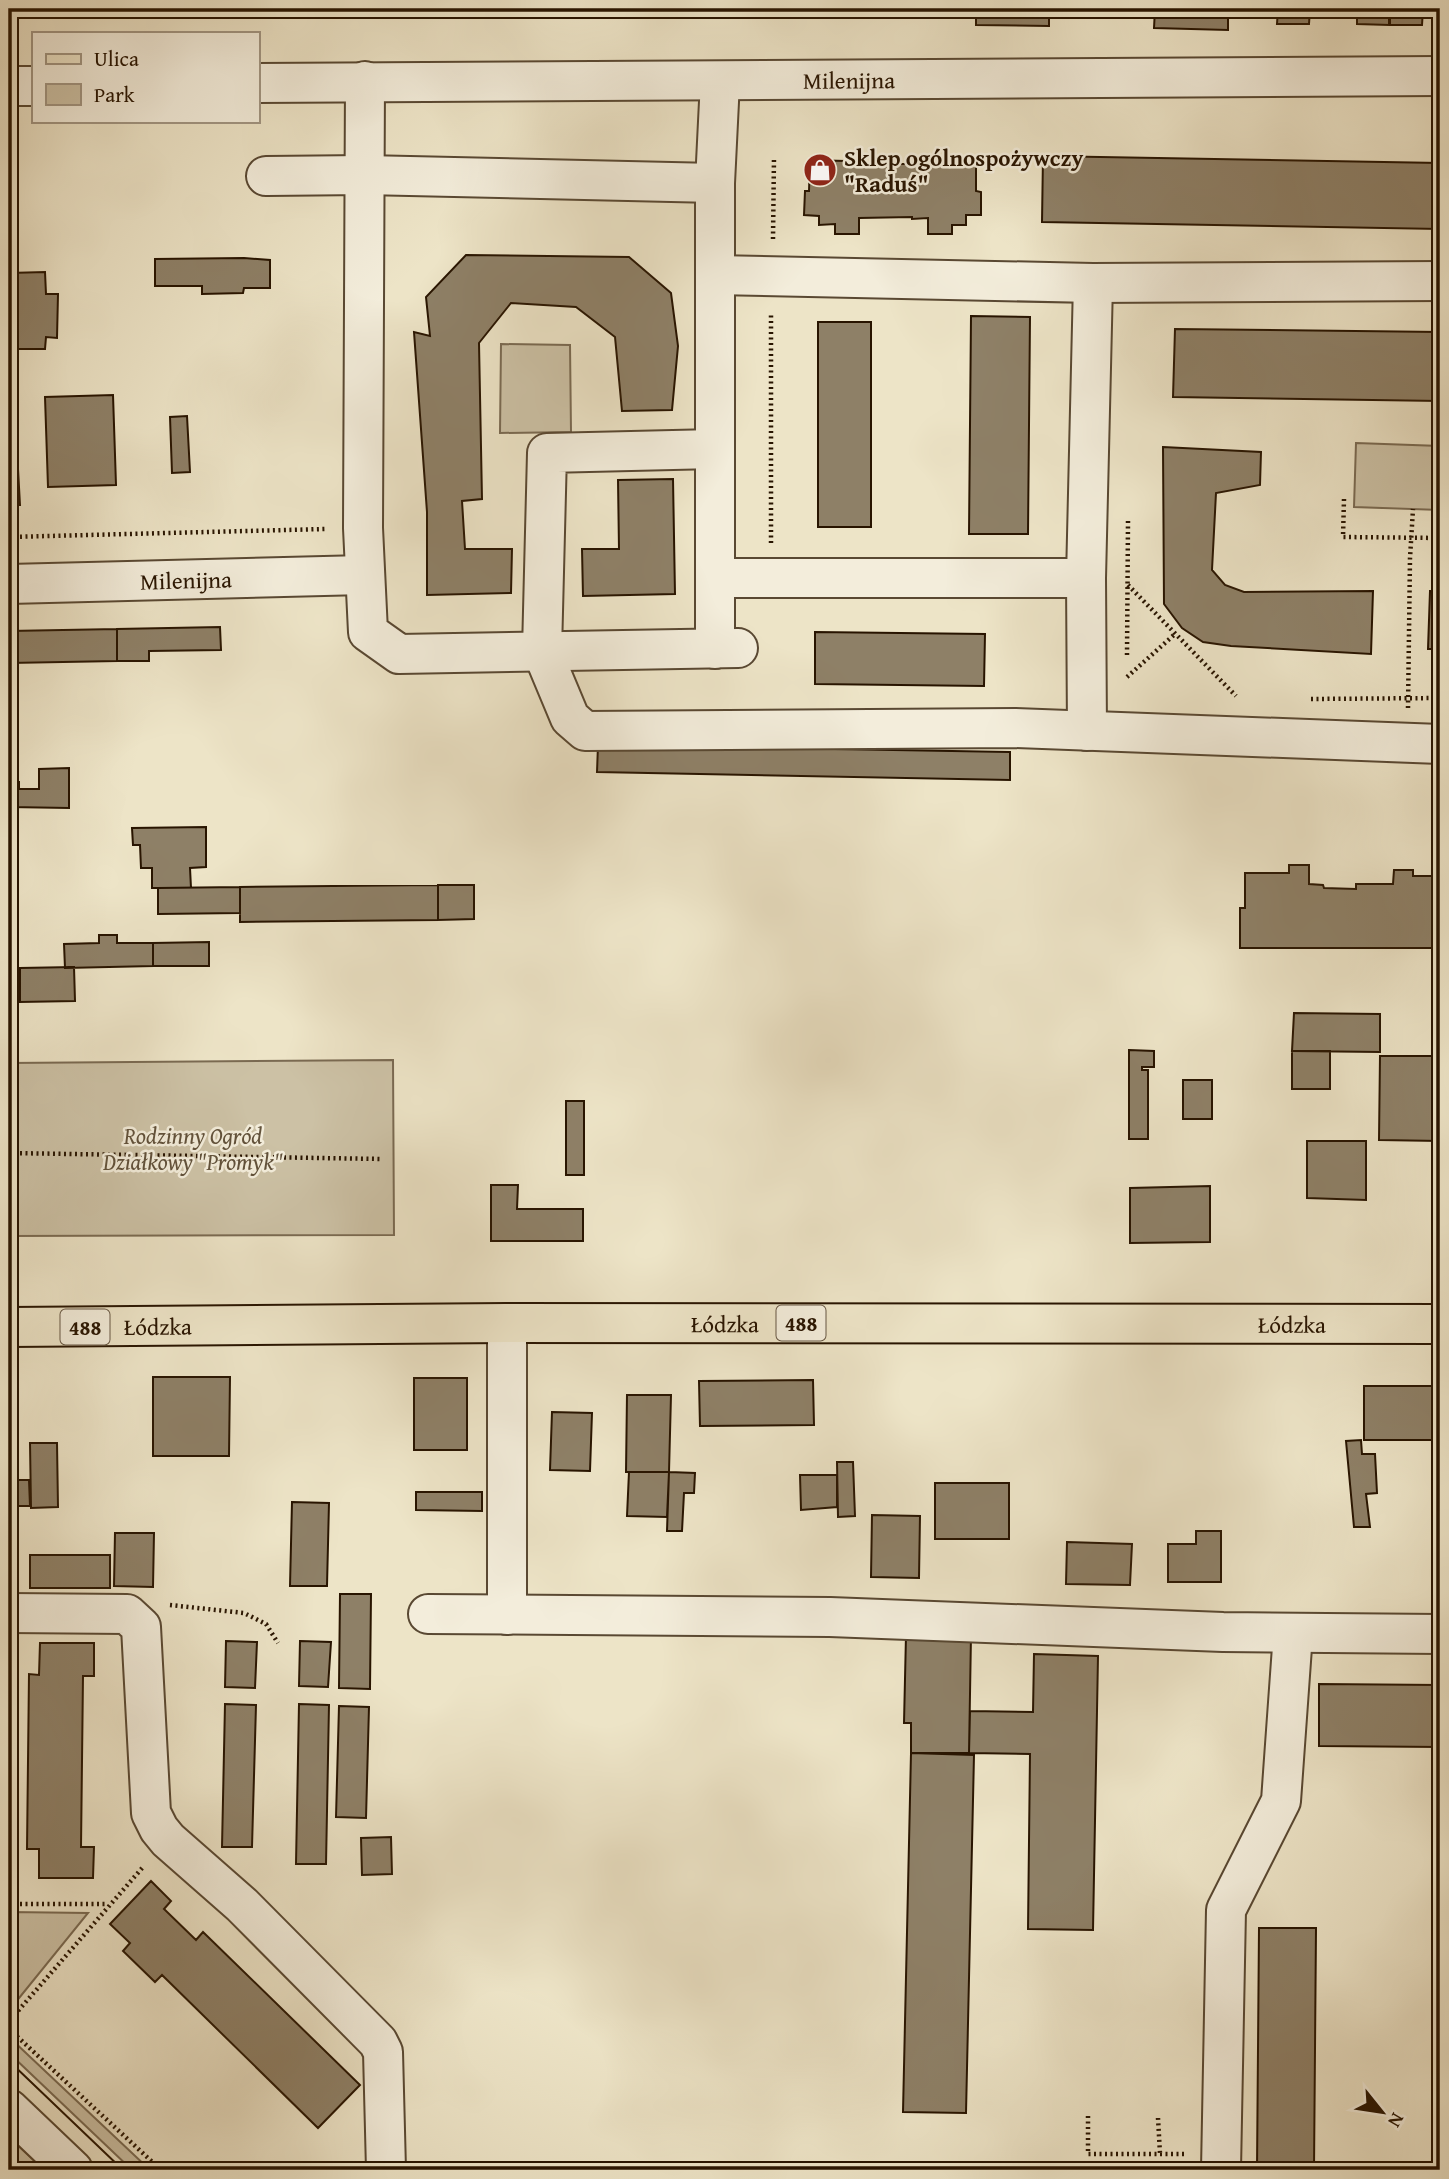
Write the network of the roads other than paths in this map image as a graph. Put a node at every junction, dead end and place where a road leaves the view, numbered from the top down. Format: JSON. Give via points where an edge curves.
{"nodes":[{"id":1,"x":1440,"y":76,"type":"edge"},
{"id":2,"x":365,"y":81,"type":"junction"},
{"id":3,"x":720,"y":81,"type":"junction"},
{"id":4,"x":259,"y":83,"type":"edge"},
{"id":5,"x":9,"y":86,"type":"edge"},
{"id":6,"x":32,"y":86,"type":"edge"},
{"id":7,"x":365,"y":175,"type":"junction"},
{"id":8,"x":266,"y":176,"type":"dead end"},
{"id":9,"x":715,"y":183,"type":"junction"},
{"id":10,"x":715,"y":275,"type":"junction"},
{"id":11,"x":1440,"y":281,"type":"edge"},
{"id":12,"x":1093,"y":283,"type":"junction"},
{"id":13,"x":715,"y":449,"type":"junction"},
{"id":14,"x":364,"y":575,"type":"junction"},
{"id":15,"x":716,"y":578,"type":"junction"},
{"id":16,"x":1086,"y":578,"type":"junction"},
{"id":17,"x":9,"y":584,"type":"edge"},
{"id":18,"x":542,"y":652,"type":"junction"},
{"id":19,"x":1087,"y":731,"type":"junction"},
{"id":20,"x":1423,"y":744,"type":"edge"},
{"id":21,"x":506,"y":1323,"type":"junction"},
{"id":22,"x":1440,"y":1324,"type":"edge"},
{"id":23,"x":9,"y":1327,"type":"edge"},
{"id":24,"x":9,"y":1613,"type":"edge"},
{"id":25,"x":428,"y":1614,"type":"dead end"},
{"id":26,"x":507,"y":1615,"type":"junction"},
{"id":27,"x":1293,"y":1633,"type":"junction"},
{"id":28,"x":1440,"y":1634,"type":"edge"},
{"id":29,"x":9,"y":2109,"type":"edge"},
{"id":30,"x":1221,"y":2163,"type":"edge"},
{"id":31,"x":73,"y":2170,"type":"edge"},
{"id":32,"x":386,"y":2170,"type":"edge"}],
"edges":[{"from":1,"to":3,"type":"street","name":"Milenijna"},
{"from":2,"to":3,"type":"street","name":"Milenijna"},
{"from":2,"to":4,"type":"street","name":"Milenijna"},
{"from":2,"to":7,"type":"street"},
{"from":3,"to":9,"type":"street"},
{"from":5,"to":6,"type":"street"},
{"from":7,"to":8,"type":"street"},
{"from":7,"to":9,"type":"street"},
{"from":7,"to":14,"type":"street"},
{"from":9,"to":10,"type":"street"},
{"from":10,"to":12,"type":"street"},
{"from":10,"to":13,"type":"street"},
{"from":11,"to":12,"type":"street"},
{"from":12,"to":16,"type":"street"},
{"from":13,"to":15,"type":"street"},
{"from":13,"to":18,"type":"street","via":[[547,453]]},
{"from":14,"to":17,"type":"street","name":"Milenijna"},
{"from":14,"to":18,"type":"street","via":[[368,632],[399,654]]},
{"from":15,"to":16,"type":"street"},
{"from":15,"to":18,"type":"street","via":[[727,648]]},
{"from":16,"to":19,"type":"street"},
{"from":18,"to":19,"type":"street","via":[[570,718],[585,731]]},
{"from":19,"to":20,"type":"street"},
{"from":21,"to":22,"type":"main road","name":"Łódzka","number":"488"},
{"from":21,"to":23,"type":"main road","name":"Łódzka","number":"488"},
{"from":21,"to":26,"type":"street"},
{"from":24,"to":32,"type":"street","via":[[127,1614],[141,1627],[151,1813],[169,1840],[242,1905],[378,2042],[383,2052]]},
{"from":25,"to":26,"type":"street"},
{"from":26,"to":27,"type":"street","via":[[830,1617]]},
{"from":27,"to":28,"type":"street"},
{"from":27,"to":30,"type":"street","via":[[1281,1801],[1226,1910]]},
{"from":29,"to":31,"type":"street"}]}
